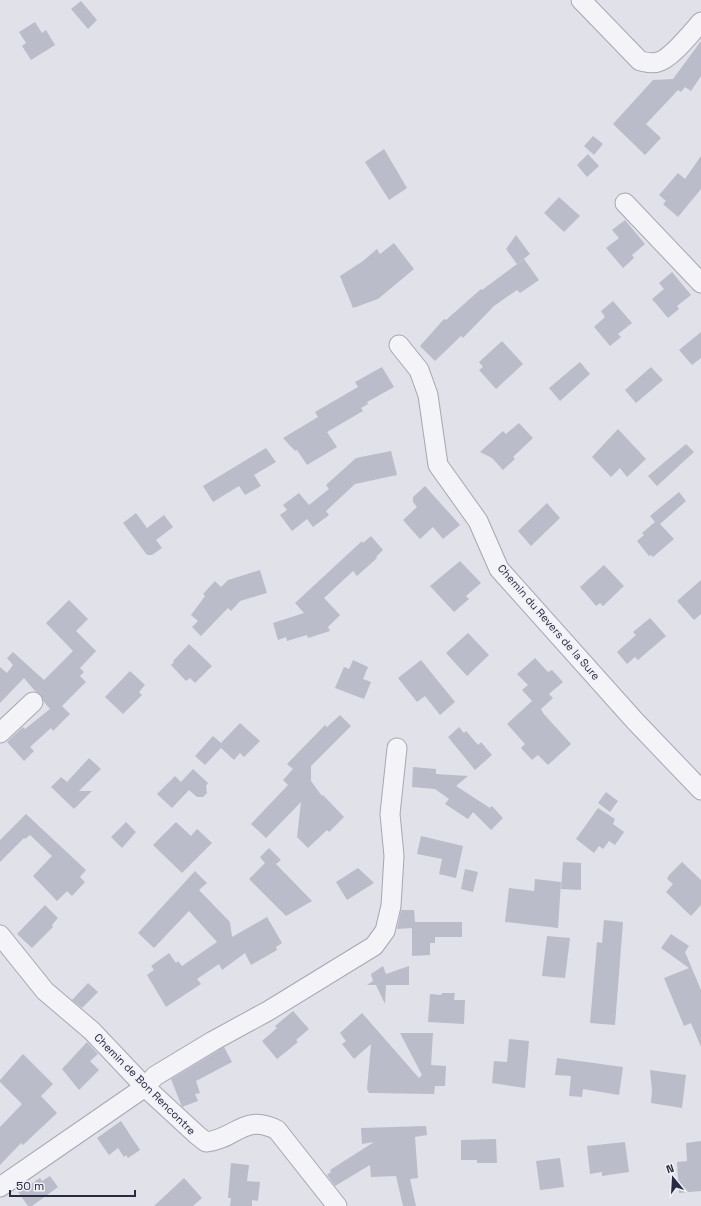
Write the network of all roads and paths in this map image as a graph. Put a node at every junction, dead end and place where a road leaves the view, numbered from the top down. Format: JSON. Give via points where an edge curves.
{"nodes":[{"id":1,"x":581,"y":0,"type":"edge"},
{"id":2,"x":701,"y":22,"type":"edge"},
{"id":3,"x":625,"y":203,"type":"dead end"},
{"id":4,"x":701,"y":283,"type":"edge"},
{"id":5,"x":399,"y":345,"type":"dead end"},
{"id":6,"x":33,"y":702,"type":"dead end"},
{"id":7,"x":0,"y":733,"type":"edge"},
{"id":8,"x":397,"y":748,"type":"dead end"},
{"id":9,"x":701,"y":790,"type":"edge"},
{"id":10,"x":0,"y":936,"type":"edge"},
{"id":11,"x":145,"y":1087,"type":"junction"},
{"id":12,"x":0,"y":1187,"type":"edge"},
{"id":13,"x":337,"y":1206,"type":"edge"}],
"edges":[{"from":1,"to":2,"type":"street","via":[[640,61],[650,63],[660,62],[673,52]]},
{"from":3,"to":4,"type":"street"},
{"from":5,"to":9,"type":"street","name":"Chemin du Revers de la Sure","via":[[419,370],[428,395],[438,465],[478,521],[499,568],[635,721]]},
{"from":6,"to":7,"type":"street"},
{"from":8,"to":11,"type":"street","via":[[390,814],[394,856],[392,906],[385,931],[374,946],[155,1076]]},
{"from":10,"to":11,"type":"street","name":"Chemin de Bon Rencontre","via":[[45,990],[92,1031]]},
{"from":11,"to":12,"type":"street"},
{"from":11,"to":13,"type":"street","name":"Chemin de Bon Rencontre","via":[[206,1142],[216,1141],[255,1123],[277,1130]]}]}
